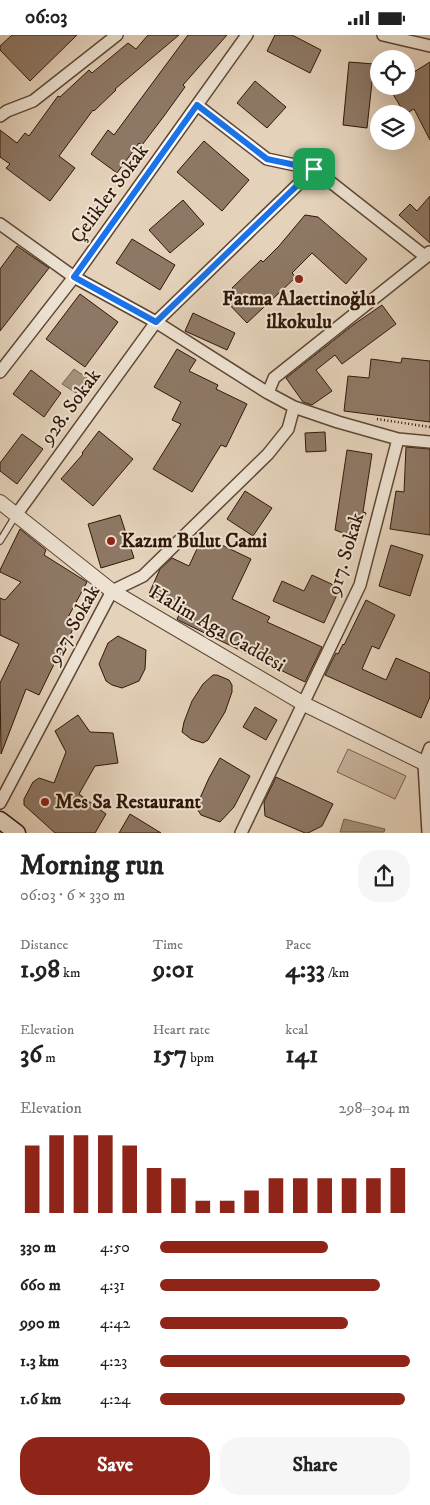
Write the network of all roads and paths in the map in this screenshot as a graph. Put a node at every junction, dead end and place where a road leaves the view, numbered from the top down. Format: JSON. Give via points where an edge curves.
{"nodes":[{"id":1,"x":117,"y":35,"type":"edge"},
{"id":2,"x":247,"y":35,"type":"edge"},
{"id":3,"x":384,"y":35,"type":"edge"},
{"id":4,"x":430,"y":46,"type":"edge"},
{"id":5,"x":197,"y":105,"type":"junction"},
{"id":6,"x":2,"y":110,"type":"edge"},
{"id":7,"x":314,"y":169,"type":"junction"},
{"id":8,"x":0,"y":224,"type":"edge"},
{"id":9,"x":428,"y":254,"type":"edge"},
{"id":10,"x":74,"y":277,"type":"junction"},
{"id":11,"x":156,"y":322,"type":"junction"},
{"id":12,"x":0,"y":372,"type":"edge"},
{"id":13,"x":268,"y":393,"type":"junction"},
{"id":14,"x":294,"y":407,"type":"junction"},
{"id":15,"x":398,"y":439,"type":"junction"},
{"id":16,"x":430,"y":441,"type":"edge"},
{"id":17,"x":0,"y":502,"type":"edge"},
{"id":18,"x":16,"y":515,"type":"junction"},
{"id":19,"x":0,"y":541,"type":"edge"},
{"id":20,"x":112,"y":591,"type":"junction"},
{"id":21,"x":304,"y":704,"type":"junction"},
{"id":22,"x":430,"y":748,"type":"edge"},
{"id":23,"x":427,"y":765,"type":"edge"},
{"id":24,"x":0,"y":803,"type":"edge"},
{"id":25,"x":0,"y":820,"type":"edge"},
{"id":26,"x":17,"y":833,"type":"edge"},
{"id":27,"x":242,"y":833,"type":"edge"},
{"id":28,"x":428,"y":833,"type":"edge"}],
"edges":[{"from":1,"to":6,"type":"street","via":[[33,101]]},
{"from":2,"to":5,"type":"street","name":"Çelikler Sokak"},
{"from":3,"to":4,"type":"street"},
{"from":5,"to":7,"type":"street","via":[[267,159]]},
{"from":5,"to":10,"type":"street","name":"Çelikler Sokak"},
{"from":7,"to":9,"type":"street"},
{"from":7,"to":11,"type":"street","name":"928. Sokak"},
{"from":8,"to":10,"type":"street"},
{"from":9,"to":13,"type":"street","via":[[274,378]]},
{"from":10,"to":11,"type":"street"},
{"from":10,"to":12,"type":"street","name":"Çelikler Sokak"},
{"from":11,"to":13,"type":"street"},
{"from":11,"to":18,"type":"street","name":"928. Sokak"},
{"from":13,"to":14,"type":"street"},
{"from":14,"to":15,"type":"street"},
{"from":14,"to":20,"type":"street","name":"927. Sokak","via":[[288,429],[268,454],[142,576]]},
{"from":15,"to":16,"type":"street"},
{"from":15,"to":21,"type":"street","name":"917. Sokak","via":[[360,585]]},
{"from":17,"to":18,"type":"street","name":"Halim Aga Caddesi"},
{"from":18,"to":19,"type":"lane"},
{"from":18,"to":20,"type":"street","name":"Halim Aga Caddesi"},
{"from":20,"to":21,"type":"street","name":"Halim Aga Caddesi"},
{"from":20,"to":24,"type":"street","name":"927. Sokak"},
{"from":21,"to":23,"type":"street","name":"Halim Aga Caddesi"},
{"from":21,"to":27,"type":"street","name":"917. Sokak"},
{"from":22,"to":23,"type":"street"},
{"from":23,"to":28,"type":"street"},
{"from":25,"to":26,"type":"main road"}]}
